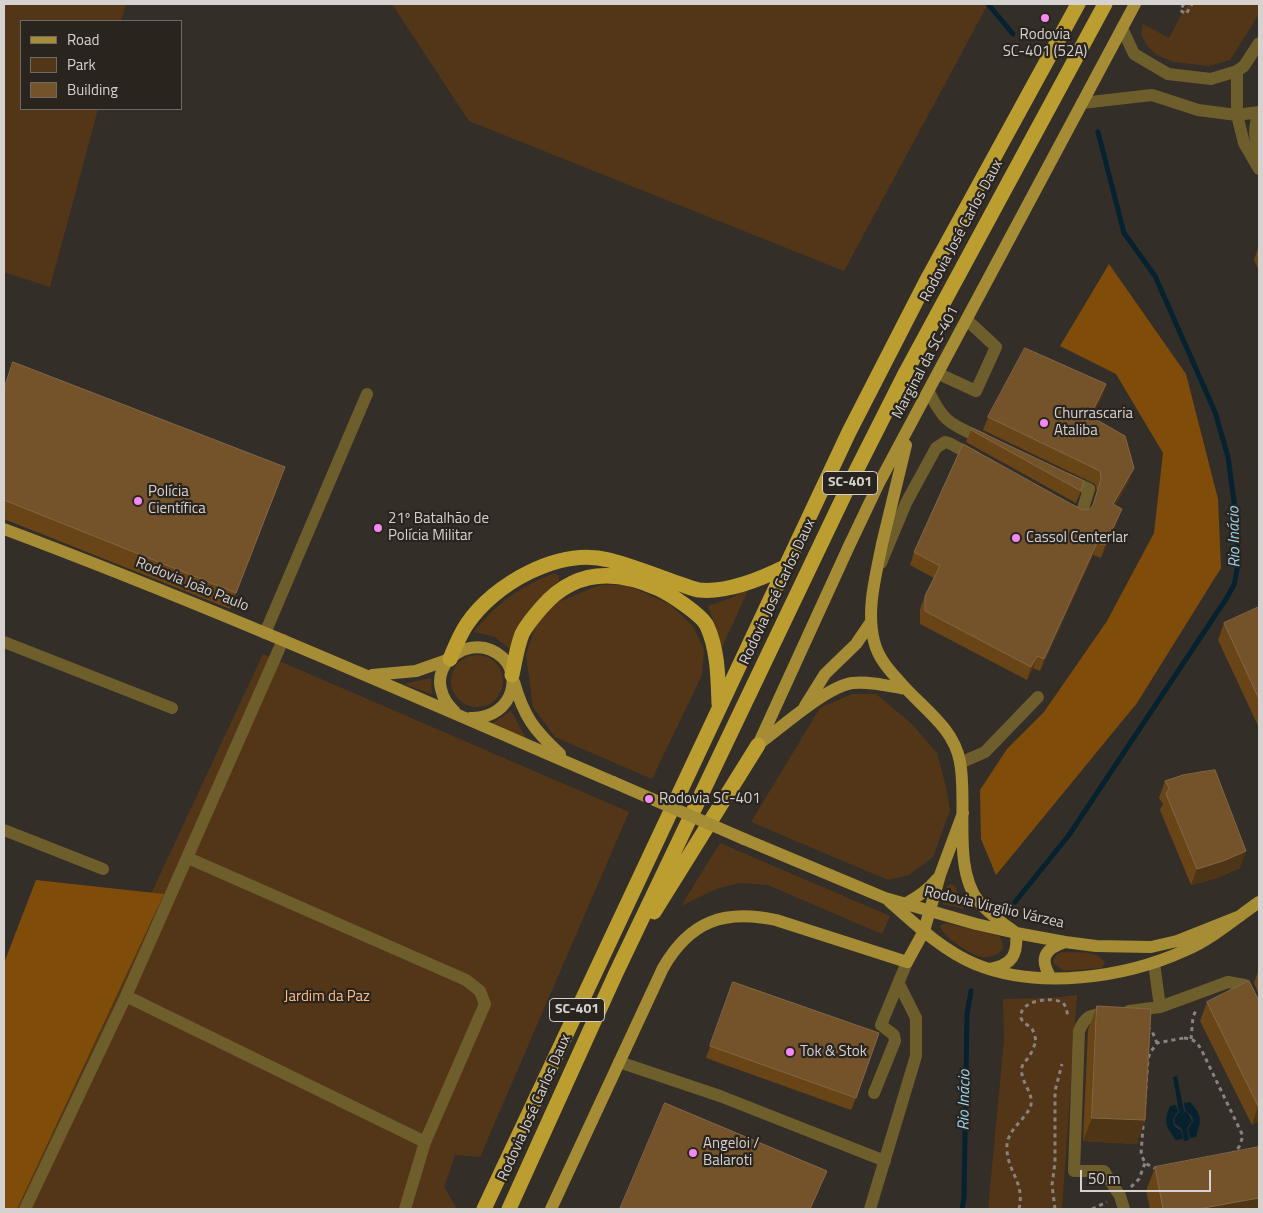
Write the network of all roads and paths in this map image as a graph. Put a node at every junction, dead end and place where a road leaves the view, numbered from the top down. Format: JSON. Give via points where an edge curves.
{"nodes":[{"id":1,"x":1078,"y":4,"type":"edge"},
{"id":2,"x":1105,"y":4,"type":"edge"},
{"id":3,"x":1136,"y":4,"type":"edge"},
{"id":4,"x":1184,"y":4,"type":"edge"},
{"id":5,"x":1192,"y":4,"type":"edge"},
{"id":6,"x":1122,"y":28,"type":"junction"},
{"id":7,"x":1259,"y":43,"type":"edge"},
{"id":8,"x":1237,"y":71,"type":"junction"},
{"id":9,"x":1082,"y":103,"type":"junction"},
{"id":10,"x":1259,"y":114,"type":"edge"},
{"id":11,"x":1237,"y":115,"type":"junction"},
{"id":12,"x":1259,"y":157,"type":"edge"},
{"id":13,"x":1259,"y":169,"type":"edge"},
{"id":14,"x":967,"y":320,"type":"junction"},
{"id":15,"x":939,"y":374,"type":"junction"},
{"id":16,"x":929,"y":392,"type":"junction"},
{"id":17,"x":366,"y":394,"type":"dead end"},
{"id":18,"x":910,"y":428,"type":"junction"},
{"id":19,"x":996,"y":445,"type":"edge"},
{"id":20,"x":987,"y":463,"type":"edge"},
{"id":21,"x":1055,"y":473,"type":"edge"},
{"id":22,"x":1064,"y":506,"type":"edge"},
{"id":23,"x":4,"y":529,"type":"edge"},
{"id":24,"x":787,"y":566,"type":"junction"},
{"id":25,"x":875,"y":578,"type":"junction"},
{"id":26,"x":871,"y":622,"type":"junction"},
{"id":27,"x":265,"y":633,"type":"junction"},
{"id":28,"x":283,"y":640,"type":"junction"},
{"id":29,"x":4,"y":642,"type":"edge"},
{"id":30,"x":450,"y":658,"type":"junction"},
{"id":31,"x":367,"y":675,"type":"junction"},
{"id":32,"x":512,"y":675,"type":"junction"},
{"id":33,"x":906,"y":689,"type":"junction"},
{"id":34,"x":1038,"y":697,"type":"dead end"},
{"id":35,"x":172,"y":708,"type":"dead end"},
{"id":36,"x":719,"y":708,"type":"junction"},
{"id":37,"x":802,"y":712,"type":"junction"},
{"id":38,"x":462,"y":716,"type":"junction"},
{"id":39,"x":758,"y":745,"type":"junction"},
{"id":40,"x":567,"y":761,"type":"junction"},
{"id":41,"x":960,"y":763,"type":"junction"},
{"id":42,"x":963,"y":813,"type":"junction"},
{"id":43,"x":4,"y":830,"type":"edge"},
{"id":44,"x":744,"y":839,"type":"joint"},
{"id":45,"x":188,"y":858,"type":"junction"},
{"id":46,"x":103,"y":869,"type":"dead end"},
{"id":47,"x":940,"y":875,"type":"junction"},
{"id":48,"x":885,"y":898,"type":"junction"},
{"id":49,"x":1259,"y":902,"type":"edge"},
{"id":50,"x":905,"y":904,"type":"junction"},
{"id":51,"x":930,"y":911,"type":"junction"},
{"id":52,"x":1240,"y":916,"type":"junction"},
{"id":53,"x":924,"y":931,"type":"junction"},
{"id":54,"x":1016,"y":934,"type":"junction"},
{"id":55,"x":1065,"y":942,"type":"junction"},
{"id":56,"x":907,"y":962,"type":"junction"},
{"id":57,"x":1154,"y":963,"type":"junction"},
{"id":58,"x":990,"y":969,"type":"junction"},
{"id":59,"x":616,"y":973,"type":"junction"},
{"id":60,"x":1051,"y":978,"type":"junction"},
{"id":61,"x":898,"y":984,"type":"junction"},
{"id":62,"x":126,"y":996,"type":"junction"},
{"id":63,"x":1160,"y":1007,"type":"junction"},
{"id":64,"x":1196,"y":1009,"type":"dead end"},
{"id":65,"x":1259,"y":1016,"type":"edge"},
{"id":66,"x":1067,"y":1021,"type":"dead end"},
{"id":67,"x":1144,"y":1026,"type":"edge"},
{"id":68,"x":1191,"y":1039,"type":"junction"},
{"id":69,"x":1157,"y":1043,"type":"junction"},
{"id":70,"x":1063,"y":1058,"type":"dead end"},
{"id":71,"x":619,"y":1062,"type":"junction"},
{"id":72,"x":874,"y":1093,"type":"dead end"},
{"id":73,"x":425,"y":1142,"type":"junction"},
{"id":74,"x":886,"y":1161,"type":"junction"},
{"id":75,"x":25,"y":1209,"type":"edge"},
{"id":76,"x":405,"y":1209,"type":"edge"},
{"id":77,"x":484,"y":1209,"type":"edge"},
{"id":78,"x":509,"y":1209,"type":"edge"},
{"id":79,"x":550,"y":1209,"type":"edge"},
{"id":80,"x":870,"y":1209,"type":"edge"},
{"id":81,"x":1018,"y":1209,"type":"edge"},
{"id":82,"x":1055,"y":1209,"type":"edge"},
{"id":83,"x":1124,"y":1209,"type":"edge"}],
"edges":[{"from":1,"to":24,"type":"highway","name":"Rodovia José Carlos Daux","number":"SC-401","via":[[890,351]]},
{"from":2,"to":59,"type":"highway","name":"Rodovia José Carlos Daux","number":"SC-401","via":[[906,372]]},
{"from":3,"to":6,"type":"main road","name":"Marginal da SC-401"},
{"from":4,"to":5,"type":"path","via":[[1180,10],[1186,14]]},
{"from":6,"to":8,"type":"street","via":[[1134,54],[1168,74],[1211,79]]},
{"from":6,"to":9,"type":"main road","name":"Marginal da SC-401"},
{"from":7,"to":8,"type":"street"},
{"from":8,"to":11,"type":"street"},
{"from":9,"to":11,"type":"street","via":[[1152,95],[1198,110]]},
{"from":9,"to":14,"type":"main road","name":"Marginal da SC-401"},
{"from":10,"to":11,"type":"street"},
{"from":10,"to":12,"type":"street","via":[[1255,134]]},
{"from":11,"to":13,"type":"street","via":[[1244,143]]},
{"from":14,"to":15,"type":"main road","name":"Marginal da SC-401"},
{"from":14,"to":15,"type":"street","via":[[996,347],[976,391]]},
{"from":15,"to":16,"type":"main road","name":"Marginal da SC-401"},
{"from":16,"to":18,"type":"main road","name":"Marginal da SC-401"},
{"from":16,"to":19,"type":"street","via":[[943,417]]},
{"from":17,"to":27,"type":"street"},
{"from":18,"to":25,"type":"main road"},
{"from":18,"to":39,"type":"main road","name":"Marginal da SC-401","via":[[848,546]]},
{"from":20,"to":25,"type":"street","via":[[949,443],[936,448],[906,503]]},
{"from":21,"to":22,"type":"street","via":[[1089,489],[1080,515]]},
{"from":23,"to":27,"type":"main road","name":"Rodovia João Paulo"},
{"from":24,"to":30,"type":"highway","via":[[722,589],[699,590],[607,559],[581,557],[553,562],[527,573],[490,598],[466,625]]},
{"from":24,"to":36,"type":"highway","name":"Rodovia José Carlos Daux","number":"SC-401"},
{"from":25,"to":26,"type":"main road"},
{"from":26,"to":33,"type":"main road","via":[[877,652]]},
{"from":26,"to":37,"type":"main road","via":[[856,644],[825,674]]},
{"from":27,"to":28,"type":"main road","name":"Rodovia João Paulo"},
{"from":28,"to":31,"type":"main road","name":"Rodovia João Paulo"},
{"from":28,"to":45,"type":"street"},
{"from":29,"to":35,"type":"street"},
{"from":30,"to":31,"type":"main road","name":"Rodovia João Paulo","via":[[416,671]]},
{"from":30,"to":32,"type":"main road","via":[[469,647],[491,650],[507,664]]},
{"from":30,"to":38,"type":"main road","via":[[442,672],[440,688],[446,702]]},
{"from":31,"to":38,"type":"main road","name":"Rodovia João Paulo"},
{"from":32,"to":36,"type":"highway","via":[[522,633],[544,604],[557,592],[583,578],[616,576],[642,581],[671,594],[706,624],[716,658]]},
{"from":32,"to":38,"type":"main road","via":[[509,698],[502,708],[492,716],[480,719]]},
{"from":32,"to":40,"type":"main road","name":"Rodovia João Paulo","via":[[531,724]]},
{"from":33,"to":37,"type":"main road","via":[[852,683],[838,688]]},
{"from":33,"to":41,"type":"main road","via":[[942,725],[955,743]]},
{"from":34,"to":41,"type":"street","via":[[986,752]]},
{"from":36,"to":77,"type":"highway","name":"Rodovia José Carlos Daux","number":"SC-401"},
{"from":37,"to":39,"type":"main road"},
{"from":38,"to":40,"type":"main road","name":"Rodovia João Paulo"},
{"from":39,"to":59,"type":"highway"},
{"from":40,"to":44,"type":"main road","name":"Rodovia João Paulo","bridge":true},
{"from":41,"to":42,"type":"main road"},
{"from":42,"to":47,"type":"main road"},
{"from":42,"to":54,"type":"main road","via":[[965,869],[969,887],[980,903]]},
{"from":43,"to":46,"type":"street"},
{"from":44,"to":48,"type":"main road","name":"Rodovia Virgílio Várzea"},
{"from":45,"to":62,"type":"street"},
{"from":45,"to":73,"type":"street","via":[[466,980],[480,991],[485,1004]]},
{"from":47,"to":50,"type":"main road","via":[[931,887]]},
{"from":47,"to":51,"type":"main road"},
{"from":48,"to":50,"type":"main road","name":"Rodovia Virgílio Várzea"},
{"from":48,"to":53,"type":"main road","name":"Rodovia Virgílio Várzea"},
{"from":49,"to":52,"type":"main road","name":"Rodovia Virgílio Várzea"},
{"from":50,"to":51,"type":"main road","name":"Rodovia Virgílio Várzea"},
{"from":51,"to":53,"type":"main road"},
{"from":51,"to":54,"type":"main road","name":"Rodovia Virgílio Várzea"},
{"from":52,"to":55,"type":"main road","name":"Rodovia Virgílio Várzea","via":[[1177,941],[1151,947]]},
{"from":52,"to":57,"type":"main road","name":"Rodovia Virgílio Várzea","via":[[1188,950]]},
{"from":53,"to":56,"type":"main road"},
{"from":53,"to":58,"type":"main road","name":"Rodovia Virgílio Várzea","via":[[950,950]]},
{"from":54,"to":55,"type":"main road","name":"Rodovia Virgílio Várzea"},
{"from":54,"to":58,"type":"main road","via":[[1016,952],[1010,961]]},
{"from":55,"to":60,"type":"main road","via":[[1048,951],[1045,960]]},
{"from":56,"to":61,"type":"street"},
{"from":56,"to":71,"type":"main road","via":[[776,920],[758,916],[726,917],[709,923],[682,940],[671,953]]},
{"from":57,"to":60,"type":"main road","name":"Rodovia Virgílio Várzea","via":[[1101,974]]},
{"from":57,"to":63,"type":"street"},
{"from":58,"to":60,"type":"main road","name":"Rodovia Virgílio Várzea","via":[[1028,978]]},
{"from":59,"to":78,"type":"highway","name":"Rodovia José Carlos Daux","number":"SC-401"},
{"from":61,"to":72,"type":"street","via":[[881,1025],[894,1035],[894,1046]]},
{"from":61,"to":74,"type":"street","via":[[916,1018],[916,1056]]},
{"from":62,"to":73,"type":"street"},
{"from":62,"to":75,"type":"street"},
{"from":63,"to":65,"type":"street","via":[[1228,982],[1245,985]]},
{"from":63,"to":83,"type":"street","via":[[1091,1015],[1083,1021],[1079,1031],[1074,1171],[1104,1171],[1120,1196]]},
{"from":64,"to":68,"type":"path"},
{"from":66,"to":81,"type":"path","via":[[1067,1010],[1057,1001],[1036,1001],[1022,1010],[1022,1021],[1033,1030],[1036,1041],[1022,1068],[1031,1098],[1030,1106],[1016,1124],[1007,1146],[1021,1192]]},
{"from":67,"to":69,"type":"path","via":[[1152,1031]]},
{"from":68,"to":69,"type":"path"},
{"from":68,"to":69,"type":"path","via":[[1201,1049],[1242,1136],[1239,1147],[1228,1156],[1182,1168],[1156,1169],[1145,1163],[1142,1154],[1148,1059]]},
{"from":70,"to":82,"type":"path","via":[[1055,1091],[1052,1185]]},
{"from":71,"to":74,"type":"street","via":[[720,1096]]},
{"from":71,"to":79,"type":"main road"},
{"from":73,"to":76,"type":"street"},
{"from":74,"to":80,"type":"street"}]}
